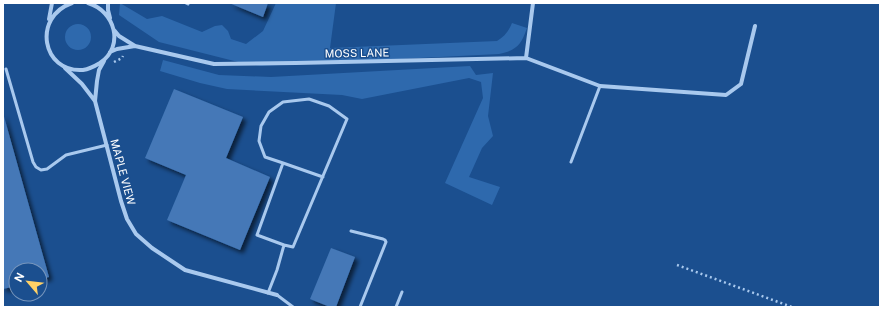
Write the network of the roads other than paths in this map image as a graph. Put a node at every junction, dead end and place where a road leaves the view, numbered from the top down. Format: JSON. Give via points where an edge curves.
{"nodes":[{"id":1,"x":52,"y":3,"type":"edge"},
{"id":2,"x":72,"y":3,"type":"edge"},
{"id":3,"x":88,"y":3,"type":"edge"},
{"id":4,"x":108,"y":3,"type":"edge"},
{"id":5,"x":533,"y":3,"type":"edge"},
{"id":6,"x":110,"y":20,"type":"junction"},
{"id":7,"x":48,"y":23,"type":"junction"},
{"id":8,"x":755,"y":26,"type":"dead end"},
{"id":9,"x":114,"y":30,"type":"junction"},
{"id":10,"x":135,"y":46,"type":"junction"},
{"id":11,"x":110,"y":52,"type":"junction"},
{"id":12,"x":526,"y":58,"type":"junction"},
{"id":13,"x":104,"y":61,"type":"junction"},
{"id":14,"x":62,"y":65,"type":"junction"},
{"id":15,"x":6,"y":69,"type":"dead end"},
{"id":16,"x":600,"y":86,"type":"junction"},
{"id":17,"x":95,"y":101,"type":"junction"},
{"id":18,"x":107,"y":145,"type":"junction"},
{"id":19,"x":571,"y":162,"type":"dead end"},
{"id":20,"x":283,"y":163,"type":"junction"},
{"id":21,"x":322,"y":177,"type":"junction"},
{"id":22,"x":351,"y":231,"type":"dead end"},
{"id":23,"x":284,"y":245,"type":"junction"},
{"id":24,"x":402,"y":292,"type":"dead end"},
{"id":25,"x":268,"y":293,"type":"junction"},
{"id":26,"x":277,"y":295,"type":"joint"},
{"id":27,"x":293,"y":307,"type":"edge"},
{"id":28,"x":360,"y":307,"type":"edge"},
{"id":29,"x":396,"y":307,"type":"edge"}],
"edges":[{"from":1,"to":7,"type":"street"},
{"from":2,"to":7,"type":"street","via":[[55,13]]},
{"from":3,"to":6,"type":"street","via":[[104,11]]},
{"from":4,"to":6,"type":"street"},
{"from":5,"to":12,"type":"street"},
{"from":6,"to":9,"type":"street"},
{"from":7,"to":14,"type":"street","name":"MAPLE VIEW","via":[[47,46],[53,57]]},
{"from":8,"to":16,"type":"street","via":[[742,84],[726,95]]},
{"from":9,"to":10,"type":"street","name":"MOSS LANE"},
{"from":9,"to":11,"type":"street","via":[[114,42]]},
{"from":10,"to":11,"type":"street","name":"MOSS LANE"},
{"from":10,"to":12,"type":"street","name":"MOSS LANE","via":[[214,64]]},
{"from":11,"to":13,"type":"street","name":"MAPLE VIEW"},
{"from":12,"to":16,"type":"street"},
{"from":13,"to":14,"type":"street","via":[[84,70]]},
{"from":13,"to":17,"type":"street","name":"MAPLE VIEW","via":[[99,70]]},
{"from":14,"to":17,"type":"street","name":"MAPLE VIEW"},
{"from":15,"to":18,"type":"lane","via":[[36,167],[41,170],[47,169],[66,155]]},
{"from":16,"to":19,"type":"lane"},
{"from":17,"to":18,"type":"street","name":"MAPLE VIEW"},
{"from":18,"to":25,"type":"street","name":"MAPLE VIEW","via":[[120,200],[136,234],[152,248],[186,270]]},
{"from":20,"to":21,"type":"lane"},
{"from":20,"to":21,"type":"lane","via":[[265,158],[259,140],[261,126],[269,112],[283,102],[309,99],[328,106],[347,120]]},
{"from":20,"to":23,"type":"lane","via":[[257,235]]},
{"from":21,"to":23,"type":"lane","via":[[293,247]]},
{"from":22,"to":28,"type":"lane","via":[[383,238],[386,242]]},
{"from":23,"to":25,"type":"lane","via":[[278,270]]},
{"from":24,"to":29,"type":"lane"},
{"from":25,"to":26,"type":"street","name":"MAPLE VIEW"},
{"from":26,"to":27,"type":"lane"}]}
